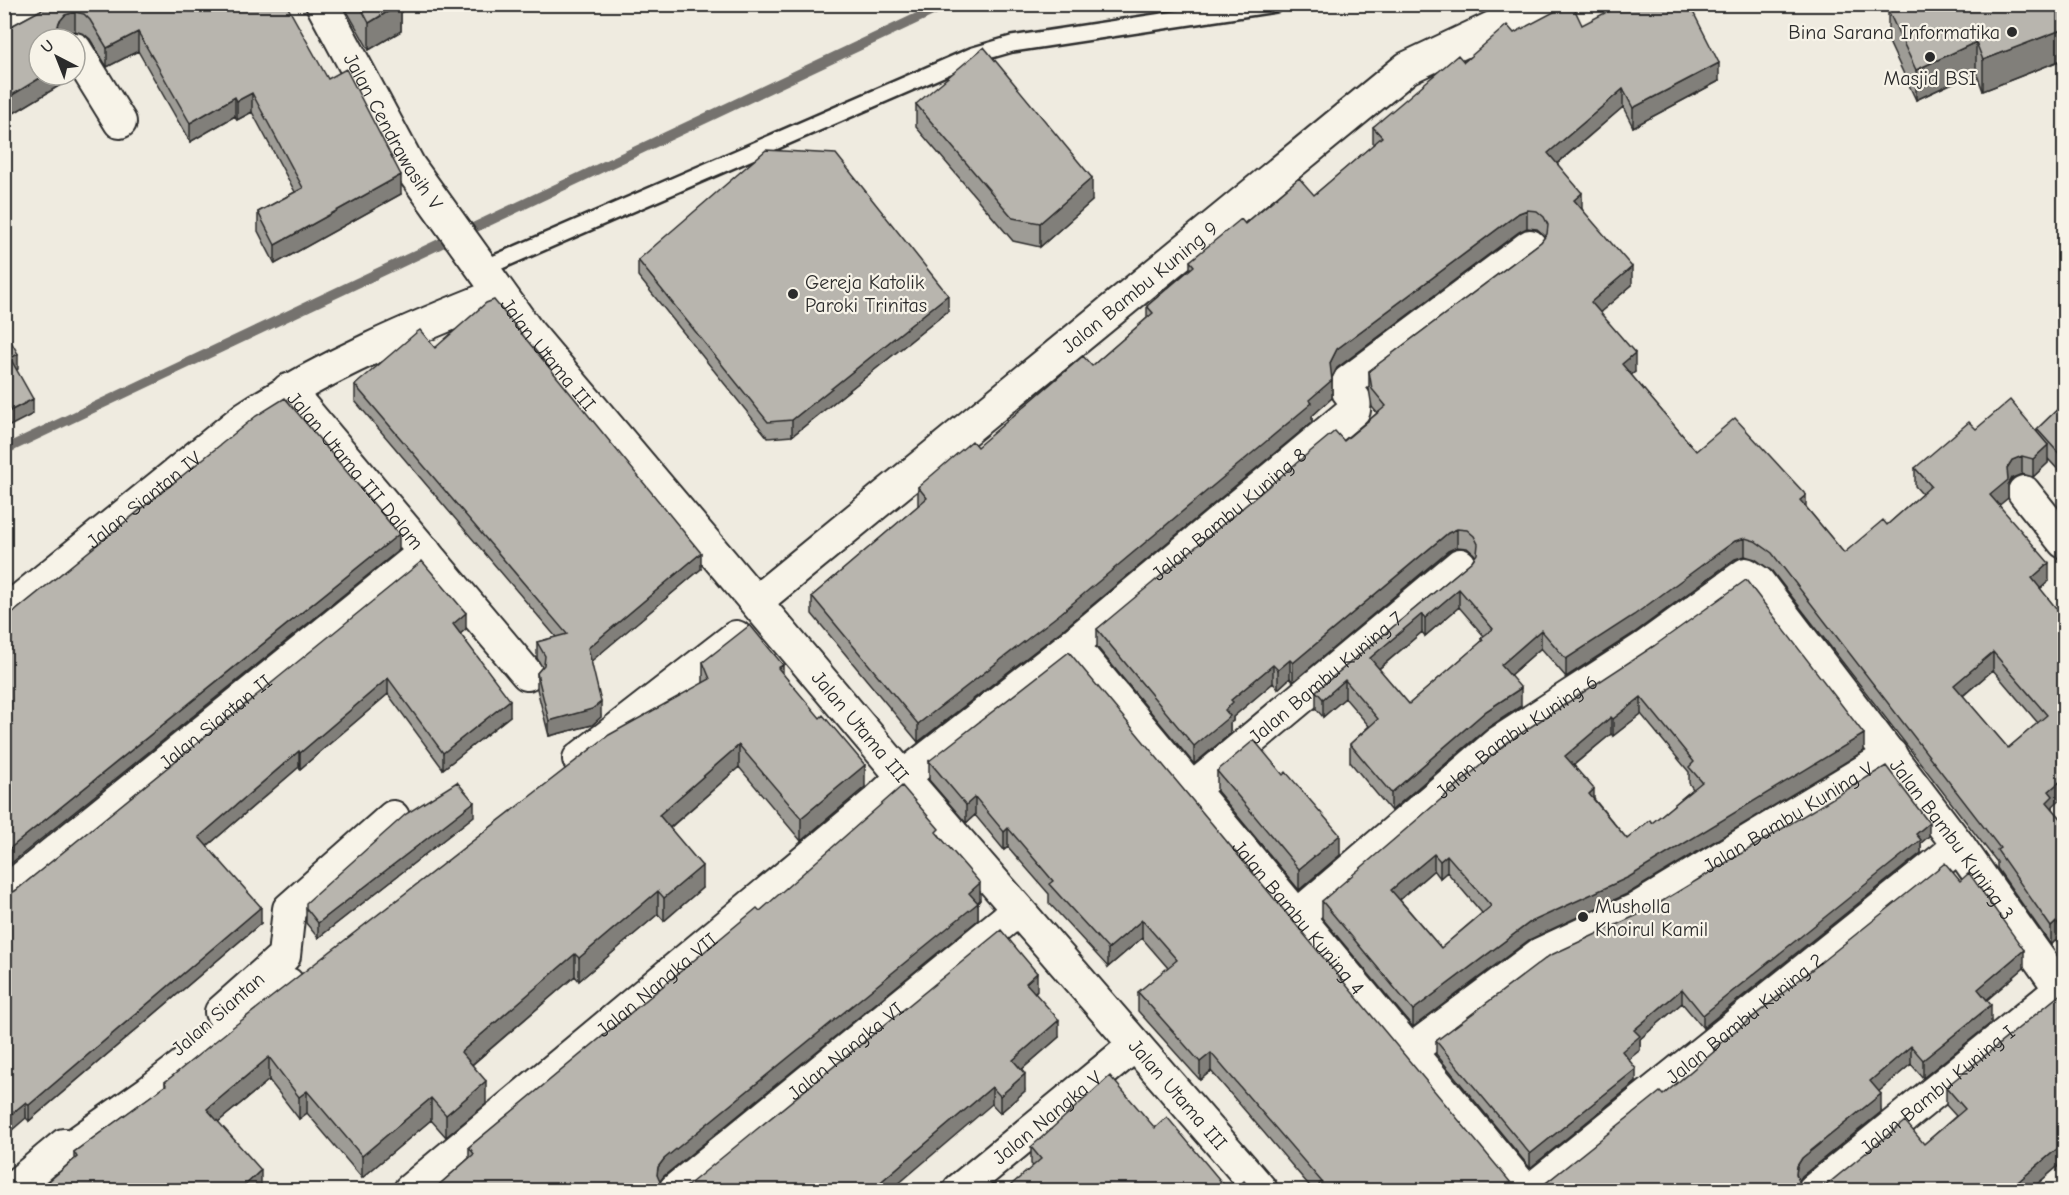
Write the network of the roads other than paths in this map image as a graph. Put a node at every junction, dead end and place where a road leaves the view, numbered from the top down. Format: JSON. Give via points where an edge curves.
{"nodes":[{"id":1,"x":322,"y":4,"type":"edge"},
{"id":2,"x":1275,"y":4,"type":"edge"},
{"id":3,"x":1543,"y":4,"type":"edge"},
{"id":4,"x":48,"y":5,"type":"edge"},
{"id":5,"x":62,"y":27,"type":"edge"},
{"id":6,"x":4,"y":31,"type":"edge"},
{"id":7,"x":87,"y":68,"type":"edge"},
{"id":8,"x":120,"y":122,"type":"dead end"},
{"id":9,"x":1530,"y":246,"type":"dead end"},
{"id":10,"x":485,"y":272,"type":"junction"},
{"id":11,"x":288,"y":390,"type":"junction"},
{"id":12,"x":2024,"y":492,"type":"dead end"},
{"id":13,"x":2064,"y":542,"type":"edge"},
{"id":14,"x":424,"y":552,"type":"junction"},
{"id":15,"x":1460,"y":565,"type":"dead end"},
{"id":16,"x":1746,"y":574,"type":"joint"},
{"id":17,"x":761,"y":607,"type":"junction"},
{"id":18,"x":4,"y":613,"type":"edge"},
{"id":19,"x":1072,"y":645,"type":"junction"},
{"id":20,"x":527,"y":674,"type":"dead end"},
{"id":21,"x":1891,"y":755,"type":"junction"},
{"id":22,"x":555,"y":777,"type":"edge"},
{"id":23,"x":903,"y":777,"type":"junction"},
{"id":24,"x":1192,"y":789,"type":"junction"},
{"id":25,"x":393,"y":817,"type":"dead end"},
{"id":26,"x":1959,"y":846,"type":"junction"},
{"id":27,"x":4,"y":893,"type":"edge"},
{"id":28,"x":1018,"y":910,"type":"junction"},
{"id":29,"x":1297,"y":916,"type":"junction"},
{"id":30,"x":310,"y":968,"type":"edge"},
{"id":31,"x":2062,"y":992,"type":"edge"},
{"id":32,"x":1135,"y":1046,"type":"junction"},
{"id":33,"x":1410,"y":1051,"type":"junction"},
{"id":34,"x":49,"y":1158,"type":"junction"},
{"id":35,"x":1248,"y":1186,"type":"edge"},
{"id":36,"x":10,"y":1191,"type":"edge"},
{"id":37,"x":410,"y":1191,"type":"edge"},
{"id":38,"x":675,"y":1191,"type":"edge"},
{"id":39,"x":959,"y":1191,"type":"edge"},
{"id":40,"x":1525,"y":1191,"type":"edge"},
{"id":41,"x":1531,"y":1191,"type":"edge"},
{"id":42,"x":1814,"y":1191,"type":"edge"}],
"edges":[{"from":1,"to":10,"type":"street","name":"Jalan Cendrawasih V","via":[[410,166]]},
{"from":2,"to":10,"type":"lane","via":[[1012,44],[974,55]]},
{"from":3,"to":17,"type":"street","name":"Jalan Bambu Kuning 9","via":[[1407,68]]},
{"from":4,"to":5,"type":"street"},
{"from":4,"to":6,"type":"street"},
{"from":7,"to":8,"type":"street"},
{"from":9,"to":19,"type":"street","name":"Jalan Bambu Kuning 8","via":[[1348,382],[1348,391],[1355,400],[1353,410]]},
{"from":10,"to":11,"type":"street","name":"Jalan Utama III Dalam","via":[[454,311]]},
{"from":10,"to":17,"type":"street","name":"Jalan Utama III","via":[[528,332]]},
{"from":11,"to":14,"type":"street","name":"Jalan Utama III Dalam"},
{"from":11,"to":18,"type":"street","name":"Jalan Siantan IV","via":[[246,417]]},
{"from":12,"to":13,"type":"street"},
{"from":14,"to":20,"type":"street","name":"Jalan Utama III Dalam"},
{"from":14,"to":27,"type":"street","name":"Jalan Siantan II"},
{"from":15,"to":24,"type":"street","name":"Jalan Bambu Kuning 7"},
{"from":16,"to":21,"type":"street","name":"Jalan Bambu Kuning 3","via":[[1758,582]]},
{"from":16,"to":29,"type":"street","name":"Jalan Bambu Kuning 6","via":[[1644,648],[1498,743]]},
{"from":17,"to":22,"type":"street","name":"Jalan Bambu Kuning 9"},
{"from":17,"to":23,"type":"street","name":"Jalan Utama III"},
{"from":19,"to":23,"type":"street","name":"Jalan Bambu Kuning 8"},
{"from":19,"to":24,"type":"street","name":"Jalan Bambu Kuning 4"},
{"from":21,"to":26,"type":"street","name":"Jalan Bambu Kuning 3"},
{"from":21,"to":33,"type":"street","name":"Jalan Bambu Kuning V","via":[[1637,909],[1540,954]]},
{"from":23,"to":28,"type":"street","name":"Jalan Utama III"},
{"from":23,"to":37,"type":"street","name":"Jalan Nangka VII"},
{"from":24,"to":29,"type":"street","name":"Jalan Bambu Kuning 4"},
{"from":25,"to":34,"type":"street","name":"Jalan Siantan","via":[[290,909],[284,956]]},
{"from":26,"to":31,"type":"street","name":"Jalan Bambu Kuning 3"},
{"from":26,"to":41,"type":"street","name":"Jalan Bambu Kuning 2"},
{"from":28,"to":32,"type":"street","name":"Jalan Utama III"},
{"from":28,"to":38,"type":"street","name":"Jalan Nangka VI"},
{"from":29,"to":33,"type":"street","name":"Jalan Bambu Kuning 4"},
{"from":30,"to":34,"type":"street","via":[[150,1092],[61,1154]]},
{"from":31,"to":42,"type":"street","name":"Jalan Bambu Kuning I"},
{"from":32,"to":35,"type":"street","name":"Jalan Utama III"},
{"from":32,"to":39,"type":"street","name":"Jalan Nangka V"},
{"from":33,"to":40,"type":"street","name":"Jalan Bambu Kuning 4"},
{"from":34,"to":36,"type":"street","name":"Jalan Siantan"}]}
